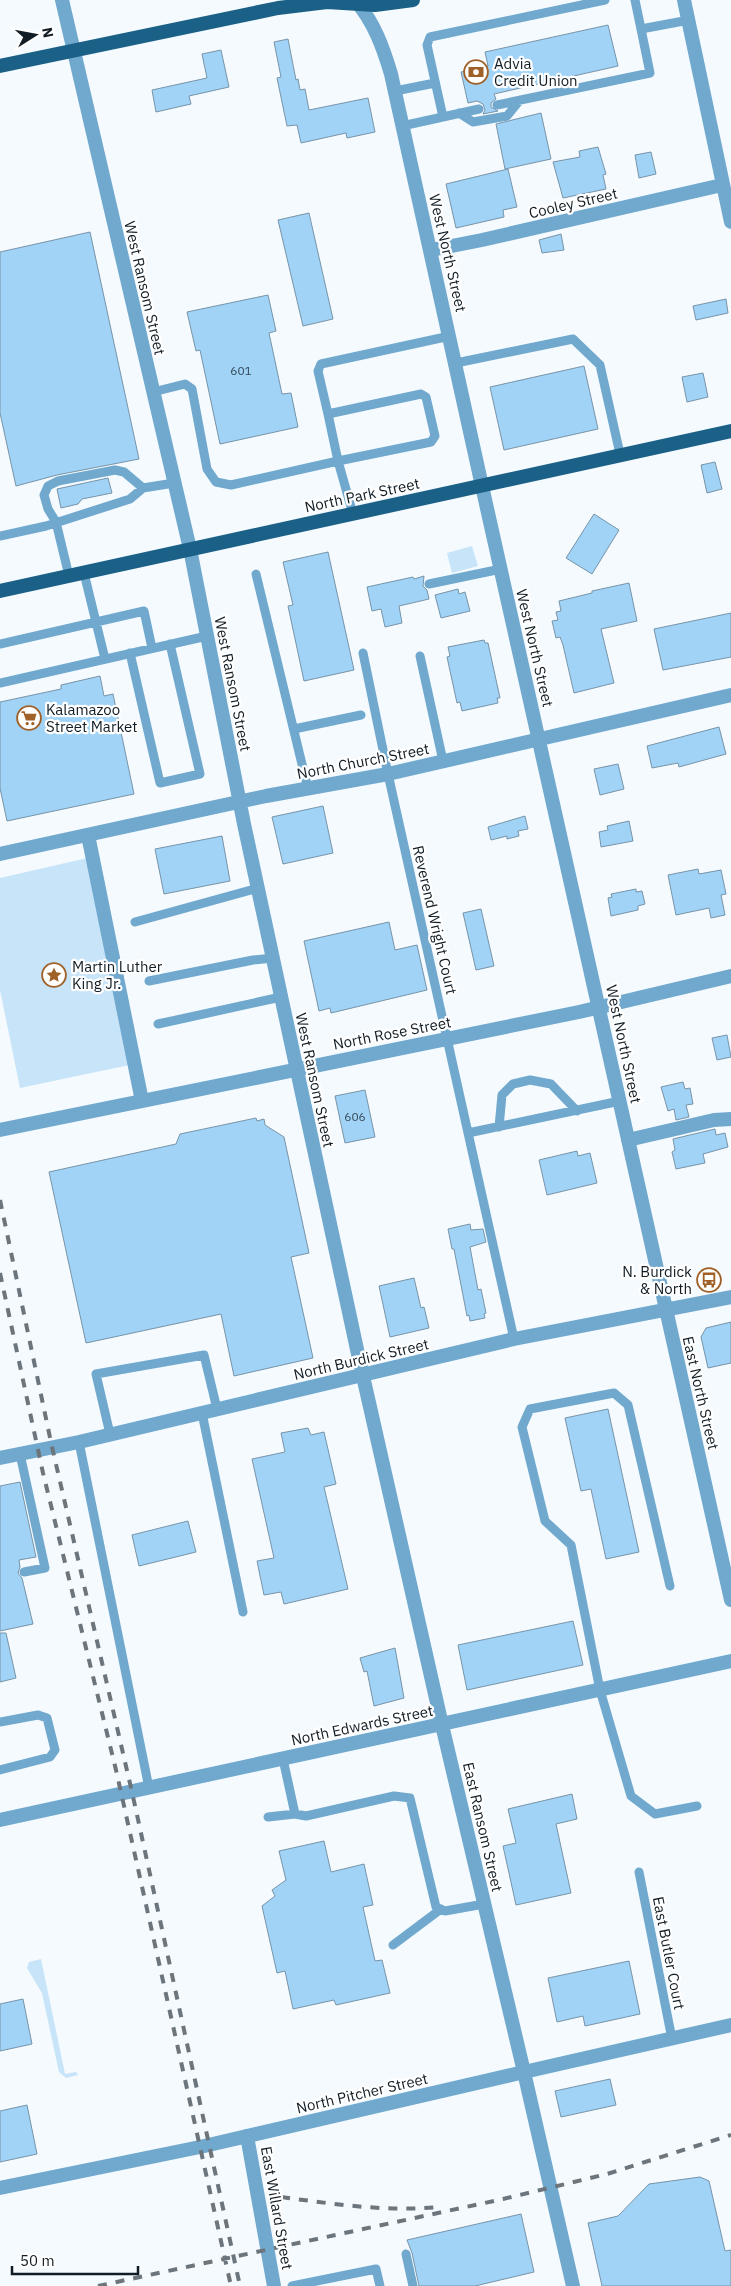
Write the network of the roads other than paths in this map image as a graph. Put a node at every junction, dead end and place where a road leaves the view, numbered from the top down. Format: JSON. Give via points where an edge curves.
{"nodes":[{"id":1,"x":62,"y":0,"type":"edge"},
{"id":2,"x":413,"y":0,"type":"edge"},
{"id":3,"x":604,"y":0,"type":"edge"},
{"id":4,"x":635,"y":0,"type":"edge"},
{"id":5,"x":684,"y":0,"type":"edge"},
{"id":6,"x":357,"y":2,"type":"edge"},
{"id":7,"x":688,"y":20,"type":"junction"},
{"id":8,"x":641,"y":30,"type":"junction"},
{"id":9,"x":73,"y":50,"type":"junction"},
{"id":10,"x":0,"y":66,"type":"edge"},
{"id":11,"x":435,"y":83,"type":"junction"},
{"id":12,"x":394,"y":91,"type":"junction"},
{"id":13,"x":520,"y":100,"type":"junction"},
{"id":14,"x":497,"y":105,"type":"dead end"},
{"id":15,"x":479,"y":109,"type":"dead end"},
{"id":16,"x":458,"y":113,"type":"junction"},
{"id":17,"x":443,"y":117,"type":"junction"},
{"id":18,"x":402,"y":126,"type":"junction"},
{"id":19,"x":722,"y":185,"type":"junction"},
{"id":20,"x":731,"y":222,"type":"edge"},
{"id":21,"x":431,"y":250,"type":"junction"},
{"id":22,"x":450,"y":336,"type":"junction"},
{"id":23,"x":456,"y":363,"type":"junction"},
{"id":24,"x":153,"y":392,"type":"junction"},
{"id":25,"x":328,"y":414,"type":"junction"},
{"id":26,"x":731,"y":431,"type":"edge"},
{"id":27,"x":620,"y":454,"type":"junction"},
{"id":28,"x":338,"y":461,"type":"junction"},
{"id":29,"x":174,"y":483,"type":"junction"},
{"id":30,"x":482,"y":486,"type":"junction"},
{"id":31,"x":143,"y":488,"type":"junction"},
{"id":32,"x":353,"y":514,"type":"junction"},
{"id":33,"x":56,"y":522,"type":"junction"},
{"id":34,"x":0,"y":536,"type":"edge"},
{"id":35,"x":190,"y":549,"type":"junction"},
{"id":36,"x":501,"y":569,"type":"junction"},
{"id":37,"x":84,"y":573,"type":"junction"},
{"id":38,"x":256,"y":574,"type":"dead end"},
{"id":39,"x":69,"y":576,"type":"junction"},
{"id":40,"x":429,"y":584,"type":"dead end"},
{"id":41,"x":0,"y":591,"type":"edge"},
{"id":42,"x":96,"y":622,"type":"junction"},
{"id":43,"x":207,"y":636,"type":"junction"},
{"id":44,"x":0,"y":644,"type":"edge"},
{"id":45,"x":170,"y":644,"type":"junction"},
{"id":46,"x":152,"y":648,"type":"junction"},
{"id":47,"x":130,"y":653,"type":"junction"},
{"id":48,"x":363,"y":653,"type":"dead end"},
{"id":49,"x":420,"y":656,"type":"dead end"},
{"id":50,"x":105,"y":659,"type":"junction"},
{"id":51,"x":0,"y":683,"type":"edge"},
{"id":52,"x":731,"y":695,"type":"edge"},
{"id":53,"x":361,"y":714,"type":"dead end"},
{"id":54,"x":294,"y":730,"type":"junction"},
{"id":55,"x":539,"y":739,"type":"junction"},
{"id":56,"x":444,"y":761,"type":"junction"},
{"id":57,"x":388,"y":774,"type":"junction"},
{"id":58,"x":308,"y":789,"type":"junction"},
{"id":59,"x":239,"y":801,"type":"junction"},
{"id":60,"x":88,"y":836,"type":"junction"},
{"id":61,"x":0,"y":854,"type":"edge"},
{"id":62,"x":258,"y":888,"type":"junction"},
{"id":63,"x":135,"y":922,"type":"dead end"},
{"id":64,"x":273,"y":958,"type":"junction"},
{"id":65,"x":731,"y":976,"type":"edge"},
{"id":66,"x":149,"y":981,"type":"dead end"},
{"id":67,"x":281,"y":997,"type":"junction"},
{"id":68,"x":600,"y":1008,"type":"junction"},
{"id":69,"x":158,"y":1024,"type":"dead end"},
{"id":70,"x":448,"y":1039,"type":"junction"},
{"id":71,"x":296,"y":1070,"type":"junction"},
{"id":72,"x":142,"y":1101,"type":"junction"},
{"id":73,"x":620,"y":1101,"type":"junction"},
{"id":74,"x":577,"y":1111,"type":"junction"},
{"id":75,"x":731,"y":1119,"type":"edge"},
{"id":76,"x":499,"y":1127,"type":"junction"},
{"id":77,"x":0,"y":1130,"type":"edge"},
{"id":78,"x":468,"y":1133,"type":"junction"},
{"id":79,"x":628,"y":1140,"type":"junction"},
{"id":80,"x":731,"y":1297,"type":"edge"},
{"id":81,"x":666,"y":1310,"type":"junction"},
{"id":82,"x":514,"y":1339,"type":"junction"},
{"id":83,"x":363,"y":1376,"type":"junction"},
{"id":84,"x":217,"y":1409,"type":"junction"},
{"id":85,"x":202,"y":1413,"type":"junction"},
{"id":86,"x":110,"y":1434,"type":"junction"},
{"id":87,"x":79,"y":1442,"type":"junction"},
{"id":88,"x":20,"y":1454,"type":"junction"},
{"id":89,"x":0,"y":1458,"type":"edge"},
{"id":90,"x":24,"y":1572,"type":"dead end"},
{"id":91,"x":670,"y":1586,"type":"dead end"},
{"id":92,"x":731,"y":1600,"type":"edge"},
{"id":93,"x":244,"y":1612,"type":"dead end"},
{"id":94,"x":731,"y":1661,"type":"edge"},
{"id":95,"x":600,"y":1690,"type":"junction"},
{"id":96,"x":0,"y":1722,"type":"edge"},
{"id":97,"x":442,"y":1725,"type":"junction"},
{"id":98,"x":283,"y":1759,"type":"junction"},
{"id":99,"x":0,"y":1770,"type":"edge"},
{"id":100,"x":149,"y":1788,"type":"junction"},
{"id":101,"x":697,"y":1806,"type":"dead end"},
{"id":102,"x":295,"y":1814,"type":"junction"},
{"id":103,"x":268,"y":1817,"type":"dead end"},
{"id":104,"x":0,"y":1820,"type":"edge"},
{"id":105,"x":639,"y":1872,"type":"dead end"},
{"id":106,"x":484,"y":1904,"type":"junction"},
{"id":107,"x":441,"y":1909,"type":"junction"},
{"id":108,"x":393,"y":1946,"type":"dead end"},
{"id":109,"x":731,"y":2025,"type":"edge"},
{"id":110,"x":672,"y":2039,"type":"junction"},
{"id":111,"x":524,"y":2072,"type":"junction"},
{"id":112,"x":247,"y":2136,"type":"junction"},
{"id":113,"x":0,"y":2188,"type":"edge"},
{"id":114,"x":406,"y":2254,"type":"dead end"},
{"id":115,"x":274,"y":2286,"type":"edge"},
{"id":116,"x":292,"y":2286,"type":"edge"},
{"id":117,"x":380,"y":2286,"type":"edge"},
{"id":118,"x":413,"y":2286,"type":"edge"},
{"id":119,"x":572,"y":2286,"type":"edge"}],
"edges":[{"from":1,"to":9,"type":"street","name":"West Ransom Street"},
{"from":2,"to":6,"type":"main road"},
{"from":3,"to":11,"type":"lane","via":[[430,37],[427,45]]},
{"from":4,"to":8,"type":"lane"},
{"from":5,"to":7,"type":"street"},
{"from":6,"to":9,"type":"main road","via":[[278,8]]},
{"from":6,"to":12,"type":"street","name":"West North Street","via":[[372,22],[383,48]]},
{"from":7,"to":8,"type":"lane"},
{"from":7,"to":19,"type":"street"},
{"from":8,"to":13,"type":"lane","via":[[650,73]]},
{"from":9,"to":10,"type":"main road"},
{"from":9,"to":24,"type":"street","name":"West Ransom Street"},
{"from":11,"to":12,"type":"lane"},
{"from":11,"to":17,"type":"lane"},
{"from":12,"to":18,"type":"street","name":"West North Street"},
{"from":13,"to":14,"type":"lane"},
{"from":13,"to":16,"type":"lane","via":[[507,116],[474,122]]},
{"from":15,"to":16,"type":"lane"},
{"from":16,"to":17,"type":"lane"},
{"from":17,"to":18,"type":"lane"},
{"from":18,"to":21,"type":"street","name":"West North Street"},
{"from":19,"to":20,"type":"street"},
{"from":19,"to":21,"type":"street","name":"Cooley Street"},
{"from":21,"to":22,"type":"street","name":"West North Street"},
{"from":22,"to":23,"type":"street","name":"West North Street"},
{"from":22,"to":25,"type":"lane","via":[[321,364],[318,371]]},
{"from":23,"to":27,"type":"lane","via":[[573,339],[600,365]]},
{"from":23,"to":30,"type":"street","name":"West North Street"},
{"from":24,"to":28,"type":"lane","via":[[185,384],[192,389],[207,469],[216,482],[231,484]]},
{"from":24,"to":29,"type":"street","name":"West Ransom Street"},
{"from":25,"to":28,"type":"lane"},
{"from":25,"to":28,"type":"lane","via":[[421,394],[426,396],[436,436],[431,442]]},
{"from":26,"to":27,"type":"main road","name":"North Park Street"},
{"from":27,"to":30,"type":"main road","name":"North Park Street"},
{"from":28,"to":32,"type":"lane"},
{"from":29,"to":31,"type":"lane"},
{"from":29,"to":35,"type":"street","name":"West Ransom Street"},
{"from":30,"to":32,"type":"main road","name":"North Park Street"},
{"from":30,"to":36,"type":"street","name":"West North Street"},
{"from":31,"to":33,"type":"lane","via":[[130,499]]},
{"from":31,"to":33,"type":"lane","via":[[124,472],[115,470],[58,481],[48,486],[44,495]]},
{"from":32,"to":35,"type":"main road","name":"North Park Street"},
{"from":33,"to":34,"type":"lane"},
{"from":33,"to":39,"type":"lane"},
{"from":35,"to":37,"type":"main road","name":"North Park Street"},
{"from":35,"to":43,"type":"street","name":"West Ransom Street"},
{"from":36,"to":40,"type":"lane"},
{"from":36,"to":55,"type":"street","name":"West North Street"},
{"from":37,"to":39,"type":"main road","name":"North Park Street"},
{"from":37,"to":42,"type":"lane"},
{"from":38,"to":54,"type":"lane"},
{"from":39,"to":41,"type":"main road","name":"North Park Street"},
{"from":42,"to":44,"type":"lane"},
{"from":42,"to":46,"type":"lane","via":[[144,611]]},
{"from":42,"to":50,"type":"lane"},
{"from":43,"to":45,"type":"lane"},
{"from":43,"to":59,"type":"street","name":"West Ransom Street"},
{"from":45,"to":46,"type":"lane"},
{"from":45,"to":47,"type":"lane","via":[[200,774],[160,784]]},
{"from":46,"to":47,"type":"lane"},
{"from":47,"to":50,"type":"lane"},
{"from":48,"to":57,"type":"lane","name":"Reverend Wright Court"},
{"from":49,"to":56,"type":"lane"},
{"from":50,"to":51,"type":"lane"},
{"from":52,"to":55,"type":"street","name":"North Church Street"},
{"from":53,"to":54,"type":"lane"},
{"from":54,"to":58,"type":"lane"},
{"from":55,"to":56,"type":"street","name":"North Church Street"},
{"from":55,"to":68,"type":"street","name":"West North Street"},
{"from":56,"to":57,"type":"street","name":"North Church Street"},
{"from":57,"to":58,"type":"street","name":"North Church Street"},
{"from":57,"to":70,"type":"lane","name":"Reverend Wright Court"},
{"from":58,"to":59,"type":"street","name":"North Church Street"},
{"from":59,"to":60,"type":"street","name":"North Church Street"},
{"from":59,"to":62,"type":"street","name":"West Ransom Street"},
{"from":60,"to":61,"type":"street","name":"North Church Street"},
{"from":60,"to":72,"type":"street"},
{"from":62,"to":63,"type":"lane"},
{"from":62,"to":64,"type":"street","name":"West Ransom Street"},
{"from":64,"to":66,"type":"lane"},
{"from":64,"to":67,"type":"street","name":"West Ransom Street"},
{"from":65,"to":68,"type":"street","name":"North Rose Street"},
{"from":67,"to":69,"type":"lane"},
{"from":67,"to":71,"type":"street","name":"West Ransom Street"},
{"from":68,"to":70,"type":"street","name":"North Rose Street"},
{"from":68,"to":73,"type":"street","name":"West North Street"},
{"from":70,"to":71,"type":"street","name":"North Rose Street"},
{"from":70,"to":78,"type":"lane","name":"Reverend Wright Court"},
{"from":71,"to":72,"type":"street","name":"North Rose Street"},
{"from":71,"to":83,"type":"street","name":"West Ransom Street"},
{"from":72,"to":77,"type":"street","name":"North Rose Street"},
{"from":73,"to":74,"type":"lane"},
{"from":73,"to":79,"type":"street","name":"West North Street"},
{"from":74,"to":76,"type":"lane"},
{"from":74,"to":76,"type":"lane","via":[[551,1084],[530,1080],[513,1084],[502,1095]]},
{"from":75,"to":79,"type":"street"},
{"from":76,"to":78,"type":"lane"},
{"from":78,"to":82,"type":"lane","name":"Reverend Wright Court"},
{"from":79,"to":81,"type":"street","name":"West North Street"},
{"from":80,"to":81,"type":"street","name":"North Burdick Street"},
{"from":81,"to":82,"type":"street","name":"North Burdick Street"},
{"from":81,"to":92,"type":"street","name":"East North Street"},
{"from":82,"to":83,"type":"street","name":"North Burdick Street"},
{"from":83,"to":84,"type":"street","name":"North Burdick Street"},
{"from":83,"to":97,"type":"street","name":"East Ransom Street"},
{"from":84,"to":85,"type":"street","name":"North Burdick Street"},
{"from":84,"to":86,"type":"lane","via":[[204,1355],[96,1374]]},
{"from":85,"to":86,"type":"street","name":"North Burdick Street"},
{"from":85,"to":93,"type":"lane"},
{"from":86,"to":87,"type":"street","name":"North Burdick Street"},
{"from":87,"to":88,"type":"street","name":"North Burdick Street"},
{"from":87,"to":100,"type":"lane"},
{"from":88,"to":89,"type":"street","name":"North Burdick Street"},
{"from":88,"to":90,"type":"lane","via":[[45,1568]]},
{"from":91,"to":95,"type":"lane","via":[[628,1405],[614,1393],[530,1409],[522,1426],[545,1521],[571,1545]]},
{"from":94,"to":95,"type":"street","name":"North Edwards Street"},
{"from":95,"to":97,"type":"street","name":"North Edwards Street"},
{"from":95,"to":101,"type":"lane","via":[[631,1796],[655,1814]]},
{"from":96,"to":99,"type":"lane","via":[[38,1715],[48,1718],[55,1750],[50,1757]]},
{"from":97,"to":98,"type":"street","name":"North Edwards Street"},
{"from":97,"to":106,"type":"street","name":"East Ransom Street"},
{"from":98,"to":100,"type":"street","name":"North Edwards Street"},
{"from":98,"to":102,"type":"lane"},
{"from":100,"to":104,"type":"street","name":"North Edwards Street"},
{"from":102,"to":103,"type":"lane"},
{"from":102,"to":107,"type":"lane","via":[[306,1816],[394,1796],[410,1798],[436,1907]]},
{"from":105,"to":110,"type":"lane","name":"East Butler Court"},
{"from":106,"to":107,"type":"lane","via":[[446,1911]]},
{"from":106,"to":111,"type":"street","name":"East Ransom Street"},
{"from":107,"to":108,"type":"lane"},
{"from":109,"to":110,"type":"street","name":"North Pitcher Street"},
{"from":110,"to":111,"type":"street","name":"North Pitcher Street"},
{"from":111,"to":112,"type":"street","name":"North Pitcher Street"},
{"from":111,"to":119,"type":"street","name":"East Ransom Street"},
{"from":112,"to":113,"type":"street","name":"North Pitcher Street"},
{"from":112,"to":115,"type":"street","name":"East Willard Street"},
{"from":114,"to":118,"type":"lane"},
{"from":116,"to":117,"type":"lane","via":[[376,2270]]}]}
